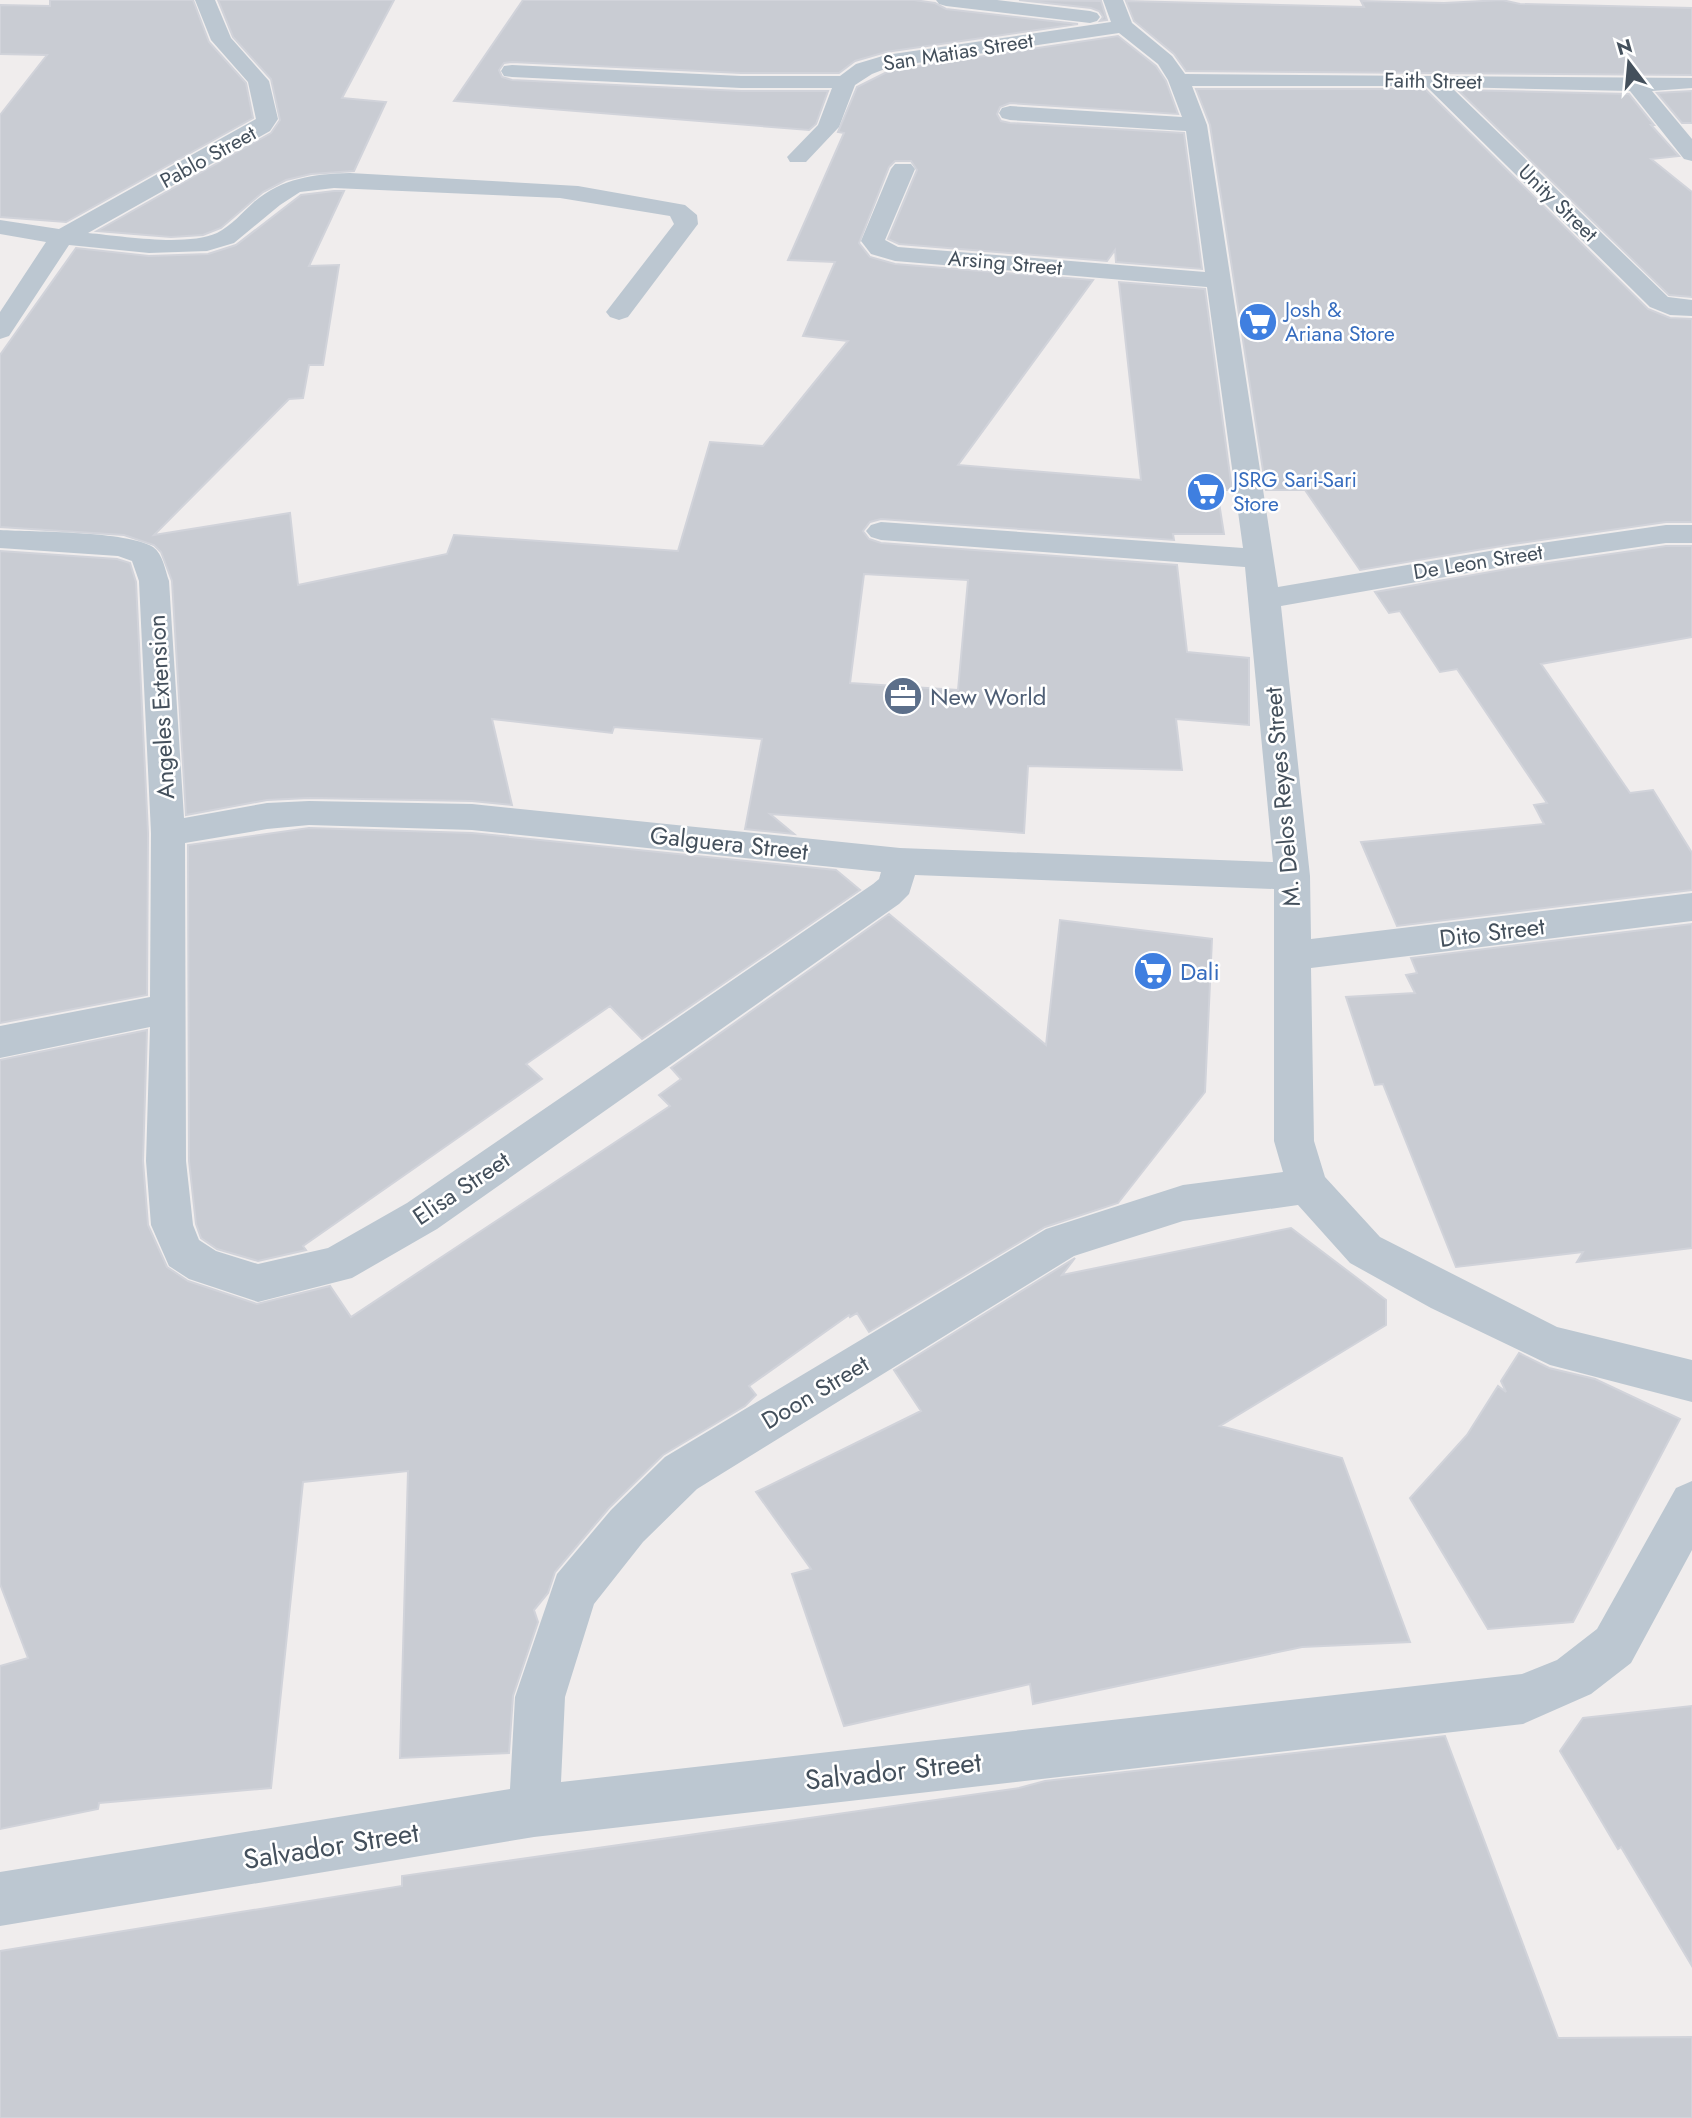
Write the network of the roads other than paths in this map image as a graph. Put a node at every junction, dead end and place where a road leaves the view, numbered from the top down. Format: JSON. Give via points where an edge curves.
{"nodes":[{"id":1,"x":205,"y":0,"type":"edge"},
{"id":2,"x":946,"y":0,"type":"edge"},
{"id":3,"x":1119,"y":15,"type":"edge"},
{"id":4,"x":512,"y":71,"type":"dead end"},
{"id":5,"x":1179,"y":80,"type":"junction"},
{"id":6,"x":1432,"y":80,"type":"junction"},
{"id":7,"x":845,"y":82,"type":"junction"},
{"id":8,"x":1687,"y":83,"type":"dead end"},
{"id":9,"x":1636,"y":85,"type":"junction"},
{"id":10,"x":1010,"y":113,"type":"dead end"},
{"id":11,"x":1196,"y":125,"type":"junction"},
{"id":12,"x":1692,"y":154,"type":"edge"},
{"id":13,"x":799,"y":157,"type":"dead end"},
{"id":14,"x":903,"y":169,"type":"dead end"},
{"id":15,"x":0,"y":227,"type":"edge"},
{"id":16,"x":61,"y":238,"type":"junction"},
{"id":17,"x":1220,"y":281,"type":"junction"},
{"id":18,"x":1692,"y":308,"type":"edge"},
{"id":19,"x":619,"y":312,"type":"dead end"},
{"id":20,"x":0,"y":331,"type":"edge"},
{"id":21,"x":881,"y":531,"type":"dead end"},
{"id":22,"x":1692,"y":534,"type":"edge"},
{"id":23,"x":0,"y":539,"type":"edge"},
{"id":24,"x":1260,"y":559,"type":"junction"},
{"id":25,"x":1265,"y":599,"type":"junction"},
{"id":26,"x":168,"y":833,"type":"junction"},
{"id":27,"x":900,"y":861,"type":"junction"},
{"id":28,"x":1292,"y":876,"type":"junction"},
{"id":29,"x":1692,"y":907,"type":"edge"},
{"id":30,"x":1291,"y":956,"type":"junction"},
{"id":31,"x":169,"y":1008,"type":"junction"},
{"id":32,"x":0,"y":1042,"type":"edge"},
{"id":33,"x":1307,"y":1186,"type":"junction"},
{"id":34,"x":1692,"y":1381,"type":"edge"},
{"id":35,"x":1692,"y":1504,"type":"edge"},
{"id":36,"x":534,"y":1811,"type":"junction"},
{"id":37,"x":0,"y":1899,"type":"edge"}],
"edges":[{"from":1,"to":16,"type":"street","name":"Pablo Street","via":[[221,40],[258,81],[267,119],[262,126]]},
{"from":2,"to":3,"type":"street"},
{"from":3,"to":5,"type":"street","name":"M. Delos Reyes Street"},
{"from":3,"to":7,"type":"street","name":"San Matias Street","via":[[886,61]]},
{"from":4,"to":7,"type":"street"},
{"from":5,"to":6,"type":"street","name":"Faith Street"},
{"from":5,"to":11,"type":"street","name":"M. Delos Reyes Street"},
{"from":6,"to":9,"type":"street","name":"Faith Street"},
{"from":6,"to":18,"type":"street","name":"Unity Street","via":[[1659,302]]},
{"from":7,"to":13,"type":"street","via":[[828,127]]},
{"from":8,"to":9,"type":"street","name":"Faith Street"},
{"from":9,"to":12,"type":"street"},
{"from":10,"to":11,"type":"street"},
{"from":11,"to":17,"type":"street","name":"M. Delos Reyes Street"},
{"from":14,"to":17,"type":"street","name":"Arsing Street","via":[[873,241],[880,249],[895,254]]},
{"from":15,"to":16,"type":"street"},
{"from":16,"to":19,"type":"street","via":[[206,245],[225,238],[282,192],[322,181],[578,193],[677,210],[685,215],[686,224]]},
{"from":16,"to":20,"type":"street"},
{"from":17,"to":24,"type":"street","name":"M. Delos Reyes Street"},
{"from":21,"to":24,"type":"street"},
{"from":22,"to":25,"type":"street","name":"De Leon Street","via":[[1513,556]]},
{"from":23,"to":26,"type":"street","name":"Angeles Extension","via":[[118,547],[146,557],[154,581]]},
{"from":24,"to":25,"type":"street","name":"M. Delos Reyes Street"},
{"from":25,"to":28,"type":"street","name":"M. Delos Reyes Street"},
{"from":26,"to":27,"type":"street","name":"Galguera Street","via":[[299,814],[472,817]]},
{"from":26,"to":31,"type":"street","name":"Angeles Extension"},
{"from":27,"to":28,"type":"street","name":"Galguera Street"},
{"from":27,"to":31,"type":"street","name":"Elisa Street","via":[[896,885],[886,894],[422,1216],[337,1265],[258,1283],[204,1266],[184,1253],[172,1225],[166,1161]]},
{"from":28,"to":30,"type":"street","name":"M. Delos Reyes Street"},
{"from":29,"to":30,"type":"street","name":"Dito Street"},
{"from":30,"to":33,"type":"street","name":"M. Delos Reyes Street","via":[[1294,1141]]},
{"from":31,"to":32,"type":"street"},
{"from":33,"to":34,"type":"street","name":"M. Delos Reyes Street","via":[[1365,1250],[1446,1294],[1550,1345]]},
{"from":33,"to":36,"type":"street","name":"Doon Street","via":[[1183,1203],[1061,1242],[681,1473],[627,1526],[574,1591],[540,1697]]},
{"from":35,"to":36,"type":"street","name":"Salvador Street","via":[[1614,1646],[1574,1678],[1523,1699]]},
{"from":36,"to":37,"type":"street","name":"Salvador Street"}]}
